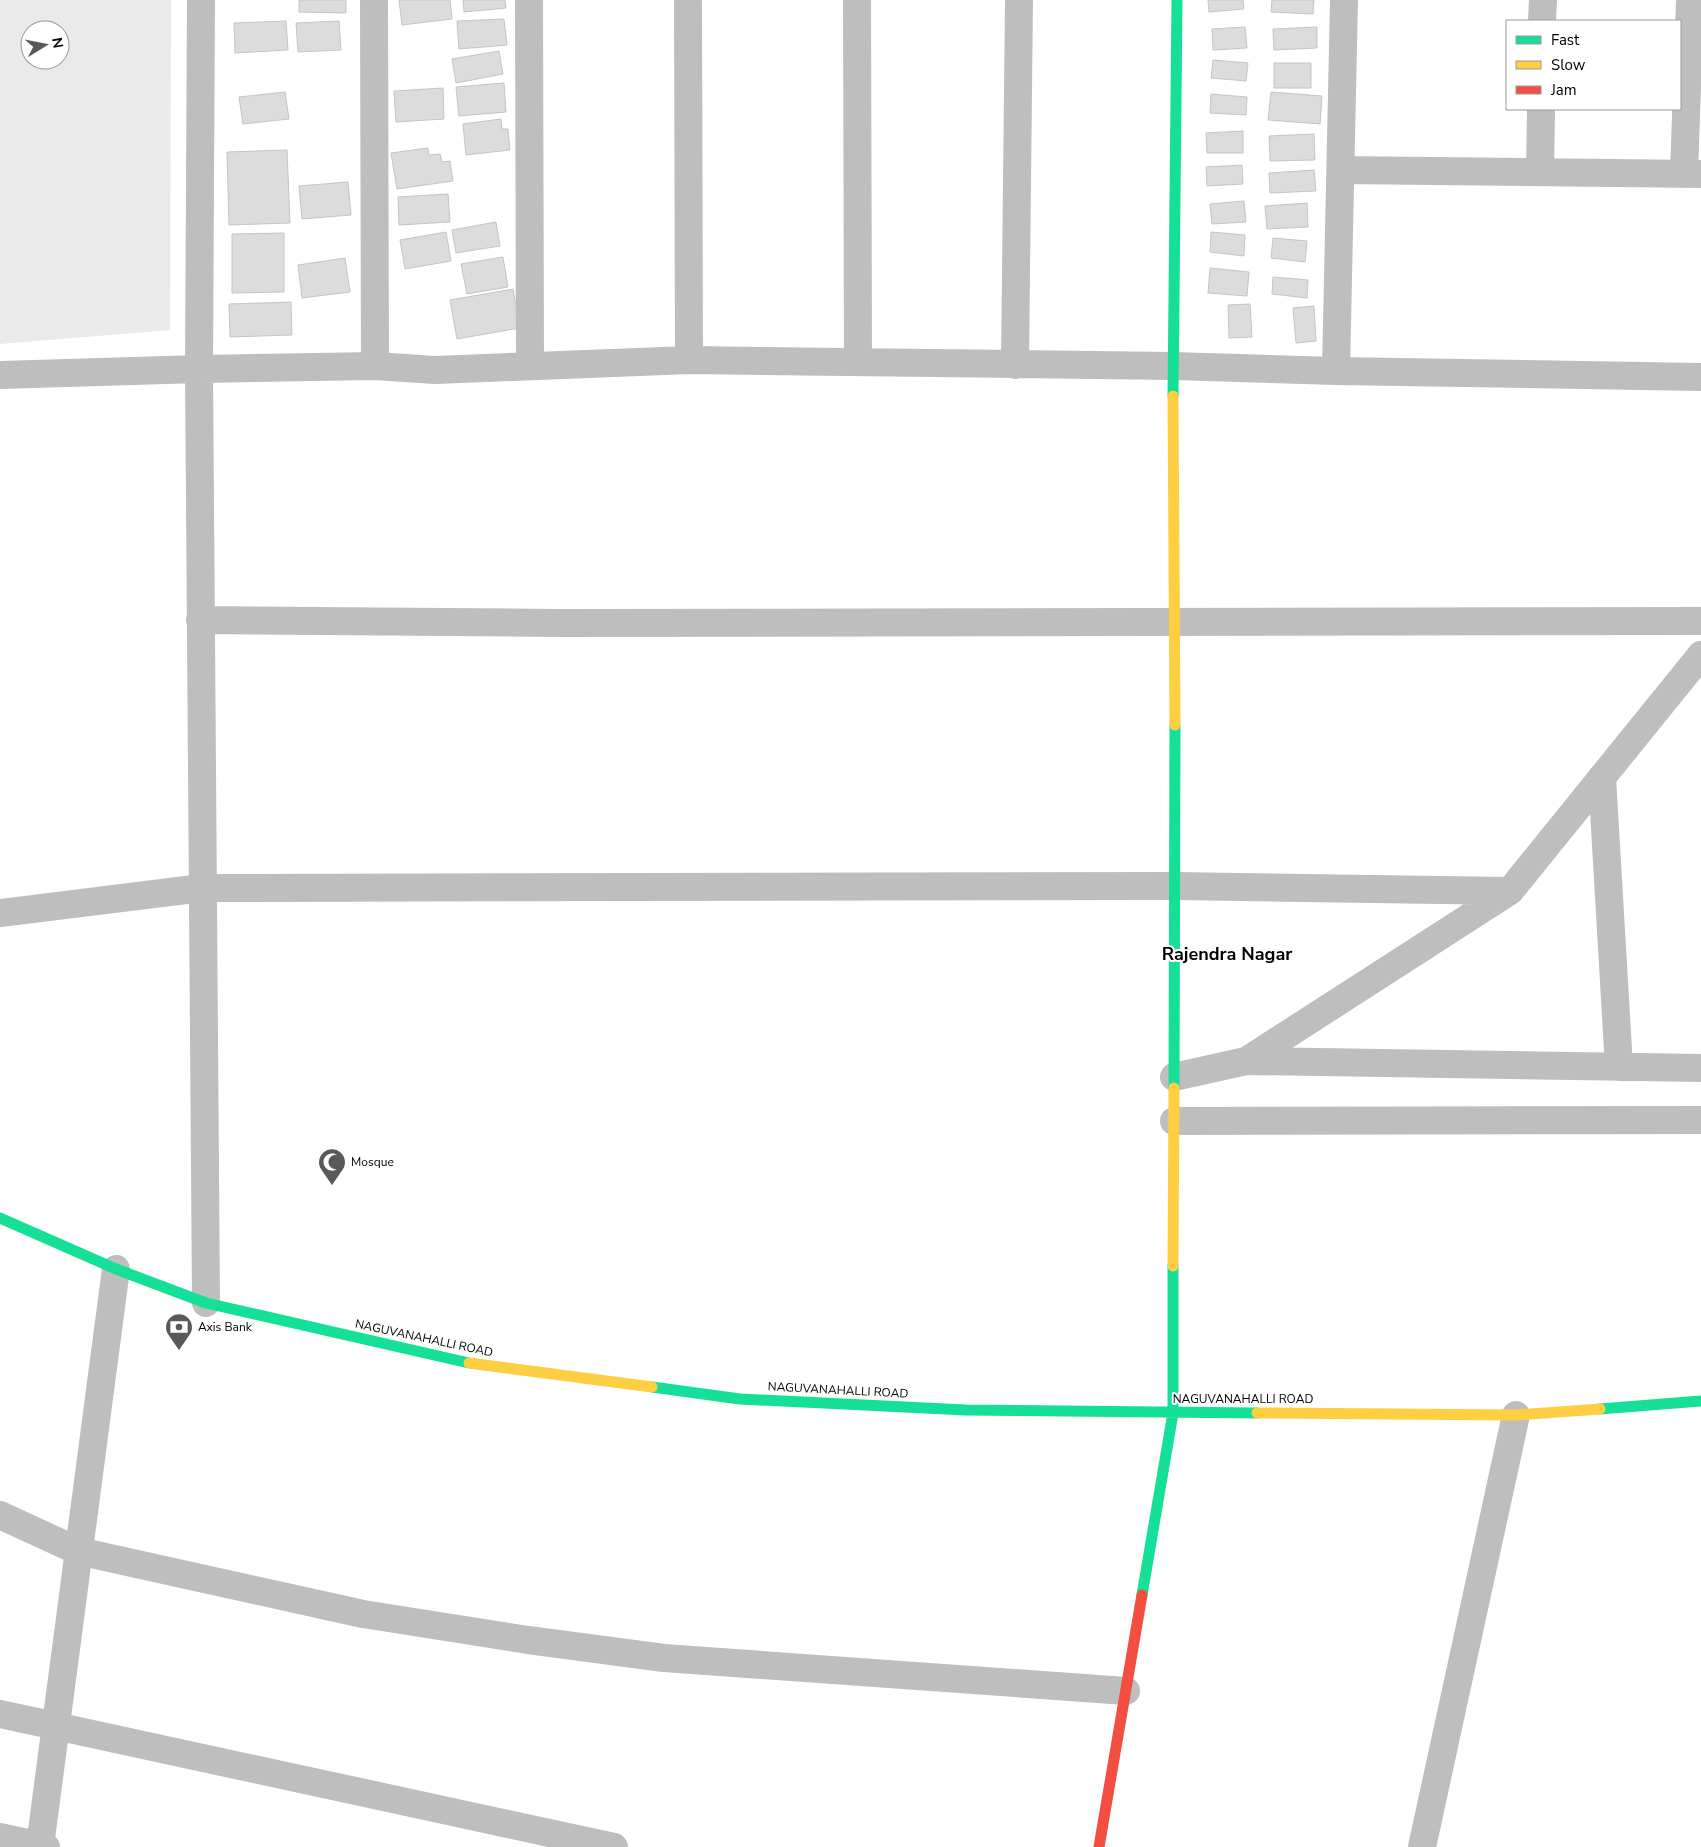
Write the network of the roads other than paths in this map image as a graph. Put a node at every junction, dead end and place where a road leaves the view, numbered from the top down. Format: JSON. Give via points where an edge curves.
{"nodes":[{"id":1,"x":201,"y":0,"type":"edge"},
{"id":2,"x":374,"y":0,"type":"edge"},
{"id":3,"x":528,"y":0,"type":"edge"},
{"id":4,"x":688,"y":0,"type":"edge"},
{"id":5,"x":858,"y":0,"type":"edge"},
{"id":6,"x":1019,"y":0,"type":"edge"},
{"id":7,"x":1177,"y":0,"type":"edge"},
{"id":8,"x":1344,"y":0,"type":"edge"},
{"id":9,"x":1543,"y":0,"type":"edge"},
{"id":10,"x":1690,"y":0,"type":"edge"},
{"id":11,"x":1542,"y":20,"type":"edge"},
{"id":12,"x":1541,"y":110,"type":"edge"},
{"id":13,"x":1341,"y":170,"type":"junction"},
{"id":14,"x":1540,"y":172,"type":"junction"},
{"id":15,"x":1692,"y":173,"type":"edge"},
{"id":16,"x":689,"y":360,"type":"junction"},
{"id":17,"x":858,"y":362,"type":"junction"},
{"id":18,"x":530,"y":365,"type":"junction"},
{"id":19,"x":1015,"y":365,"type":"junction"},
{"id":20,"x":375,"y":366,"type":"junction"},
{"id":21,"x":1173,"y":366,"type":"junction"},
{"id":22,"x":199,"y":369,"type":"junction"},
{"id":23,"x":1336,"y":371,"type":"junction"},
{"id":24,"x":0,"y":375,"type":"edge"},
{"id":25,"x":1701,"y":377,"type":"edge"},
{"id":26,"x":200,"y":620,"type":"junction"},
{"id":27,"x":1175,"y":621,"type":"junction"},
{"id":28,"x":1701,"y":622,"type":"edge"},
{"id":29,"x":1701,"y":655,"type":"edge"},
{"id":30,"x":1602,"y":777,"type":"junction"},
{"id":31,"x":1174,"y":886,"type":"junction"},
{"id":32,"x":202,"y":888,"type":"junction"},
{"id":33,"x":1510,"y":890,"type":"junction"},
{"id":34,"x":0,"y":913,"type":"edge"},
{"id":35,"x":1246,"y":1061,"type":"junction"},
{"id":36,"x":1619,"y":1067,"type":"junction"},
{"id":37,"x":1701,"y":1068,"type":"edge"},
{"id":38,"x":1174,"y":1077,"type":"junction"},
{"id":39,"x":1701,"y":1120,"type":"edge"},
{"id":40,"x":1174,"y":1121,"type":"junction"},
{"id":41,"x":0,"y":1218,"type":"edge"},
{"id":42,"x":116,"y":1269,"type":"junction"},
{"id":43,"x":206,"y":1303,"type":"junction"},
{"id":44,"x":1701,"y":1401,"type":"edge"},
{"id":45,"x":1173,"y":1413,"type":"junction"},
{"id":46,"x":1516,"y":1415,"type":"junction"},
{"id":47,"x":0,"y":1515,"type":"edge"},
{"id":48,"x":78,"y":1551,"type":"junction"},
{"id":49,"x":1126,"y":1691,"type":"junction"},
{"id":50,"x":0,"y":1714,"type":"edge"},
{"id":51,"x":56,"y":1726,"type":"junction"},
{"id":52,"x":0,"y":1837,"type":"edge"},
{"id":53,"x":43,"y":1846,"type":"edge"},
{"id":54,"x":614,"y":1847,"type":"edge"},
{"id":55,"x":1099,"y":1847,"type":"edge"},
{"id":56,"x":1422,"y":1847,"type":"edge"}],
"edges":[{"from":1,"to":22,"type":"street"},
{"from":2,"to":20,"type":"street"},
{"from":3,"to":18,"type":"street"},
{"from":4,"to":16,"type":"street"},
{"from":5,"to":17,"type":"street"},
{"from":6,"to":19,"type":"street"},
{"from":7,"to":21,"type":"street"},
{"from":8,"to":13,"type":"street"},
{"from":9,"to":11,"type":"street"},
{"from":10,"to":15,"type":"street"},
{"from":12,"to":14,"type":"street"},
{"from":13,"to":14,"type":"street"},
{"from":13,"to":23,"type":"street"},
{"from":14,"to":15,"type":"street"},
{"from":16,"to":17,"type":"street"},
{"from":16,"to":18,"type":"street"},
{"from":17,"to":19,"type":"street"},
{"from":18,"to":20,"type":"street","via":[[435,370]]},
{"from":19,"to":21,"type":"street"},
{"from":20,"to":22,"type":"street"},
{"from":21,"to":23,"type":"street"},
{"from":21,"to":27,"type":"street"},
{"from":22,"to":24,"type":"street"},
{"from":22,"to":26,"type":"street"},
{"from":23,"to":25,"type":"street"},
{"from":26,"to":27,"type":"street","via":[[562,623]]},
{"from":26,"to":32,"type":"street"},
{"from":27,"to":28,"type":"street"},
{"from":27,"to":31,"type":"street"},
{"from":29,"to":30,"type":"street"},
{"from":30,"to":33,"type":"street"},
{"from":30,"to":36,"type":"street"},
{"from":31,"to":32,"type":"street"},
{"from":31,"to":33,"type":"street"},
{"from":31,"to":38,"type":"street"},
{"from":32,"to":34,"type":"street"},
{"from":32,"to":43,"type":"street"},
{"from":33,"to":35,"type":"street"},
{"from":35,"to":36,"type":"street"},
{"from":35,"to":38,"type":"street"},
{"from":36,"to":37,"type":"street"},
{"from":38,"to":40,"type":"street"},
{"from":39,"to":40,"type":"street"},
{"from":40,"to":45,"type":"street"},
{"from":41,"to":42,"type":"street","name":"NAGUVANAHALLI ROAD"},
{"from":42,"to":43,"type":"street","name":"NAGUVANAHALLI ROAD"},
{"from":42,"to":48,"type":"street"},
{"from":43,"to":45,"type":"street","name":"NAGUVANAHALLI ROAD","via":[[460,1362],[740,1399],[966,1410]]},
{"from":44,"to":46,"type":"street","name":"NAGUVANAHALLI ROAD"},
{"from":45,"to":46,"type":"street","name":"NAGUVANAHALLI ROAD"},
{"from":45,"to":49,"type":"street"},
{"from":46,"to":56,"type":"street"},
{"from":47,"to":48,"type":"street"},
{"from":48,"to":49,"type":"street","via":[[363,1614],[664,1658]]},
{"from":48,"to":51,"type":"street"},
{"from":49,"to":55,"type":"street"},
{"from":50,"to":51,"type":"street"},
{"from":51,"to":53,"type":"street"},
{"from":51,"to":54,"type":"street"},
{"from":52,"to":53,"type":"street"}]}
